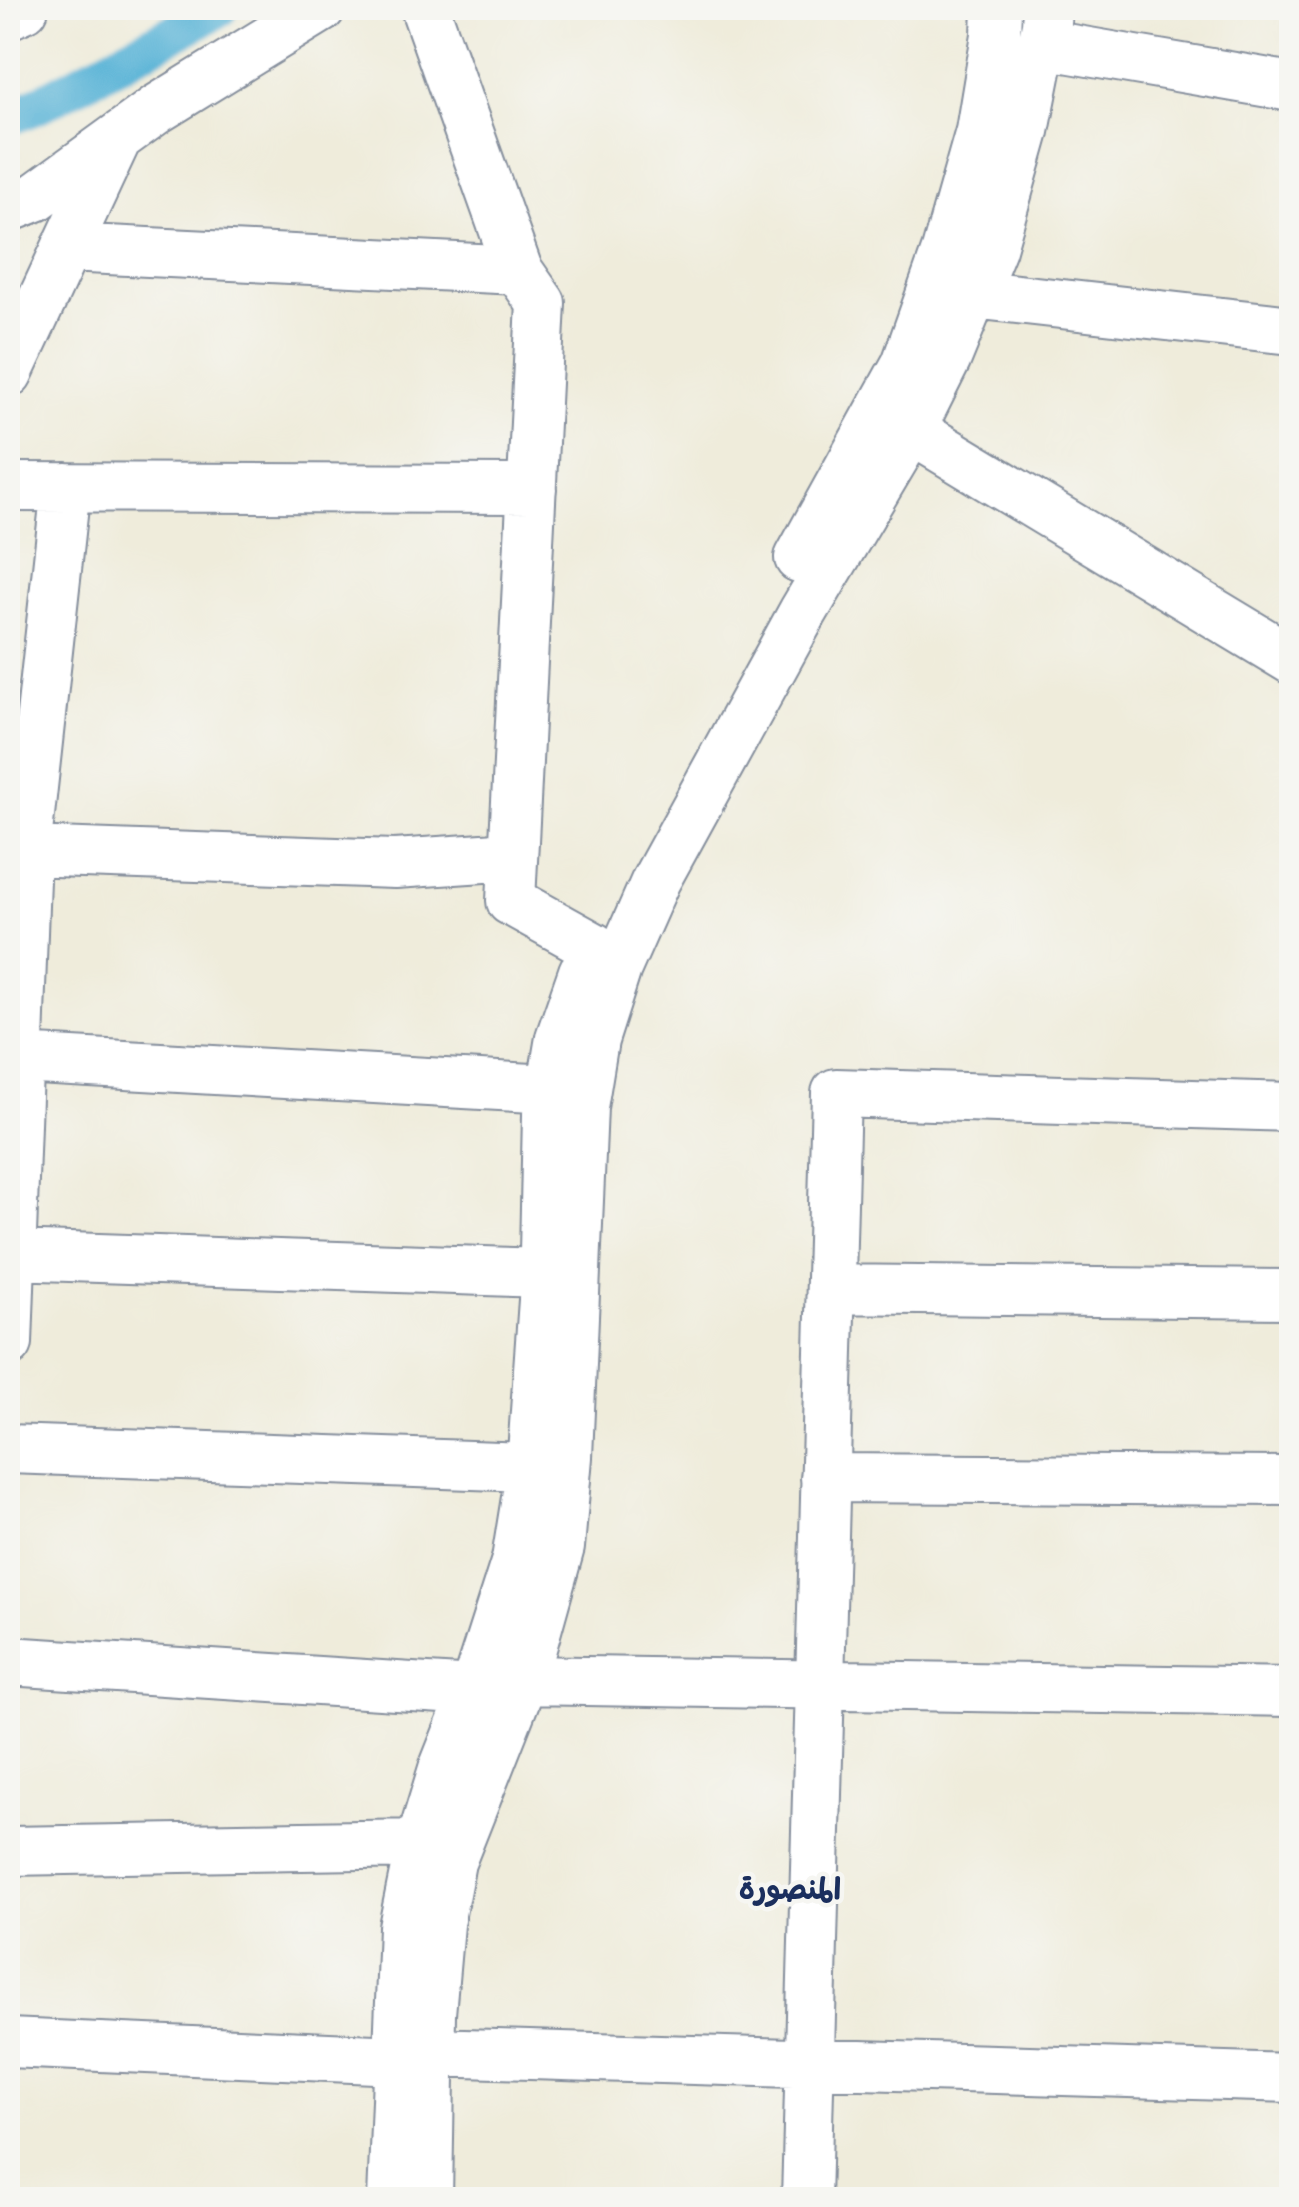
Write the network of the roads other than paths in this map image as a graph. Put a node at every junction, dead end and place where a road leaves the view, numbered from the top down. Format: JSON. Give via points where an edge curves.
{"nodes":[{"id":1,"x":24,"y":8,"type":"edge"},
{"id":2,"x":320,"y":8,"type":"edge"},
{"id":3,"x":425,"y":8,"type":"edge"},
{"id":4,"x":997,"y":8,"type":"edge"},
{"id":5,"x":8,"y":15,"type":"edge"},
{"id":6,"x":1044,"y":26,"type":"edge"},
{"id":7,"x":1292,"y":87,"type":"edge"},
{"id":8,"x":117,"y":138,"type":"junction"},
{"id":9,"x":8,"y":208,"type":"edge"},
{"id":10,"x":66,"y":248,"type":"junction"},
{"id":11,"x":518,"y":270,"type":"junction"},
{"id":12,"x":973,"y":294,"type":"junction"},
{"id":13,"x":1292,"y":330,"type":"edge"},
{"id":14,"x":8,"y":374,"type":"edge"},
{"id":15,"x":911,"y":430,"type":"junction"},
{"id":16,"x":8,"y":487,"type":"edge"},
{"id":17,"x":66,"y":487,"type":"junction"},
{"id":18,"x":532,"y":488,"type":"junction"},
{"id":19,"x":1292,"y":660,"type":"edge"},
{"id":20,"x":26,"y":851,"type":"junction"},
{"id":21,"x":513,"y":856,"type":"junction"},
{"id":22,"x":594,"y":947,"type":"junction"},
{"id":23,"x":18,"y":1058,"type":"junction"},
{"id":24,"x":552,"y":1088,"type":"junction"},
{"id":25,"x":1292,"y":1107,"type":"edge"},
{"id":26,"x":11,"y":1255,"type":"junction"},
{"id":27,"x":544,"y":1273,"type":"junction"},
{"id":28,"x":830,"y":1289,"type":"junction"},
{"id":29,"x":1292,"y":1294,"type":"edge"},
{"id":30,"x":8,"y":1344,"type":"edge"},
{"id":31,"x":8,"y":1448,"type":"edge"},
{"id":32,"x":530,"y":1467,"type":"junction"},
{"id":33,"x":825,"y":1478,"type":"junction"},
{"id":34,"x":1292,"y":1481,"type":"edge"},
{"id":35,"x":8,"y":1661,"type":"edge"},
{"id":36,"x":522,"y":1680,"type":"junction"},
{"id":37,"x":820,"y":1685,"type":"junction"},
{"id":38,"x":474,"y":1691,"type":"junction"},
{"id":39,"x":1292,"y":1692,"type":"edge"},
{"id":40,"x":420,"y":1844,"type":"junction"},
{"id":41,"x":8,"y":1850,"type":"edge"},
{"id":42,"x":8,"y":2043,"type":"edge"},
{"id":43,"x":414,"y":2056,"type":"junction"},
{"id":44,"x":810,"y":2064,"type":"junction"},
{"id":45,"x":1292,"y":2078,"type":"edge"},
{"id":46,"x":392,"y":2200,"type":"edge"},
{"id":47,"x":428,"y":2200,"type":"edge"},
{"id":48,"x":806,"y":2200,"type":"edge"}],
"edges":[{"from":1,"to":5,"type":"street"},
{"from":2,"to":8,"type":"street"},
{"from":3,"to":11,"type":"street"},
{"from":4,"to":22,"type":"street","via":[[980,131],[906,364],[626,874]]},
{"from":6,"to":7,"type":"street"},
{"from":6,"to":12,"type":"street","via":[[1025,131]]},
{"from":8,"to":9,"type":"street","via":[[36,198]]},
{"from":8,"to":10,"type":"street"},
{"from":10,"to":11,"type":"street"},
{"from":10,"to":14,"type":"street"},
{"from":11,"to":18,"type":"street","via":[[541,303]]},
{"from":12,"to":13,"type":"street"},
{"from":12,"to":15,"type":"street"},
{"from":15,"to":19,"type":"street"},
{"from":15,"to":36,"type":"street","via":[[656,880],[594,1040],[583,1107],[560,1547]]},
{"from":16,"to":17,"type":"street"},
{"from":17,"to":18,"type":"street"},
{"from":17,"to":20,"type":"street"},
{"from":18,"to":21,"type":"street"},
{"from":20,"to":21,"type":"street","via":[[395,864]]},
{"from":20,"to":23,"type":"street"},
{"from":21,"to":22,"type":"street","via":[[511,902]]},
{"from":22,"to":24,"type":"street","via":[[560,1038]]},
{"from":23,"to":24,"type":"street"},
{"from":23,"to":26,"type":"street"},
{"from":24,"to":27,"type":"street"},
{"from":25,"to":28,"type":"street","via":[[836,1093]]},
{"from":26,"to":27,"type":"street"},
{"from":26,"to":30,"type":"street"},
{"from":27,"to":32,"type":"street"},
{"from":28,"to":29,"type":"street"},
{"from":28,"to":33,"type":"street"},
{"from":31,"to":32,"type":"street"},
{"from":32,"to":38,"type":"street","via":[[516,1560]]},
{"from":33,"to":34,"type":"street"},
{"from":33,"to":37,"type":"street"},
{"from":35,"to":38,"type":"street"},
{"from":36,"to":37,"type":"street"},
{"from":36,"to":43,"type":"street","via":[[451,1862]]},
{"from":37,"to":39,"type":"street"},
{"from":37,"to":44,"type":"street"},
{"from":38,"to":40,"type":"street"},
{"from":40,"to":41,"type":"street"},
{"from":40,"to":43,"type":"street","via":[[403,1928]]},
{"from":42,"to":43,"type":"street"},
{"from":43,"to":44,"type":"street"},
{"from":43,"to":46,"type":"street"},
{"from":43,"to":47,"type":"street"},
{"from":44,"to":45,"type":"street"},
{"from":44,"to":48,"type":"street"}]}
